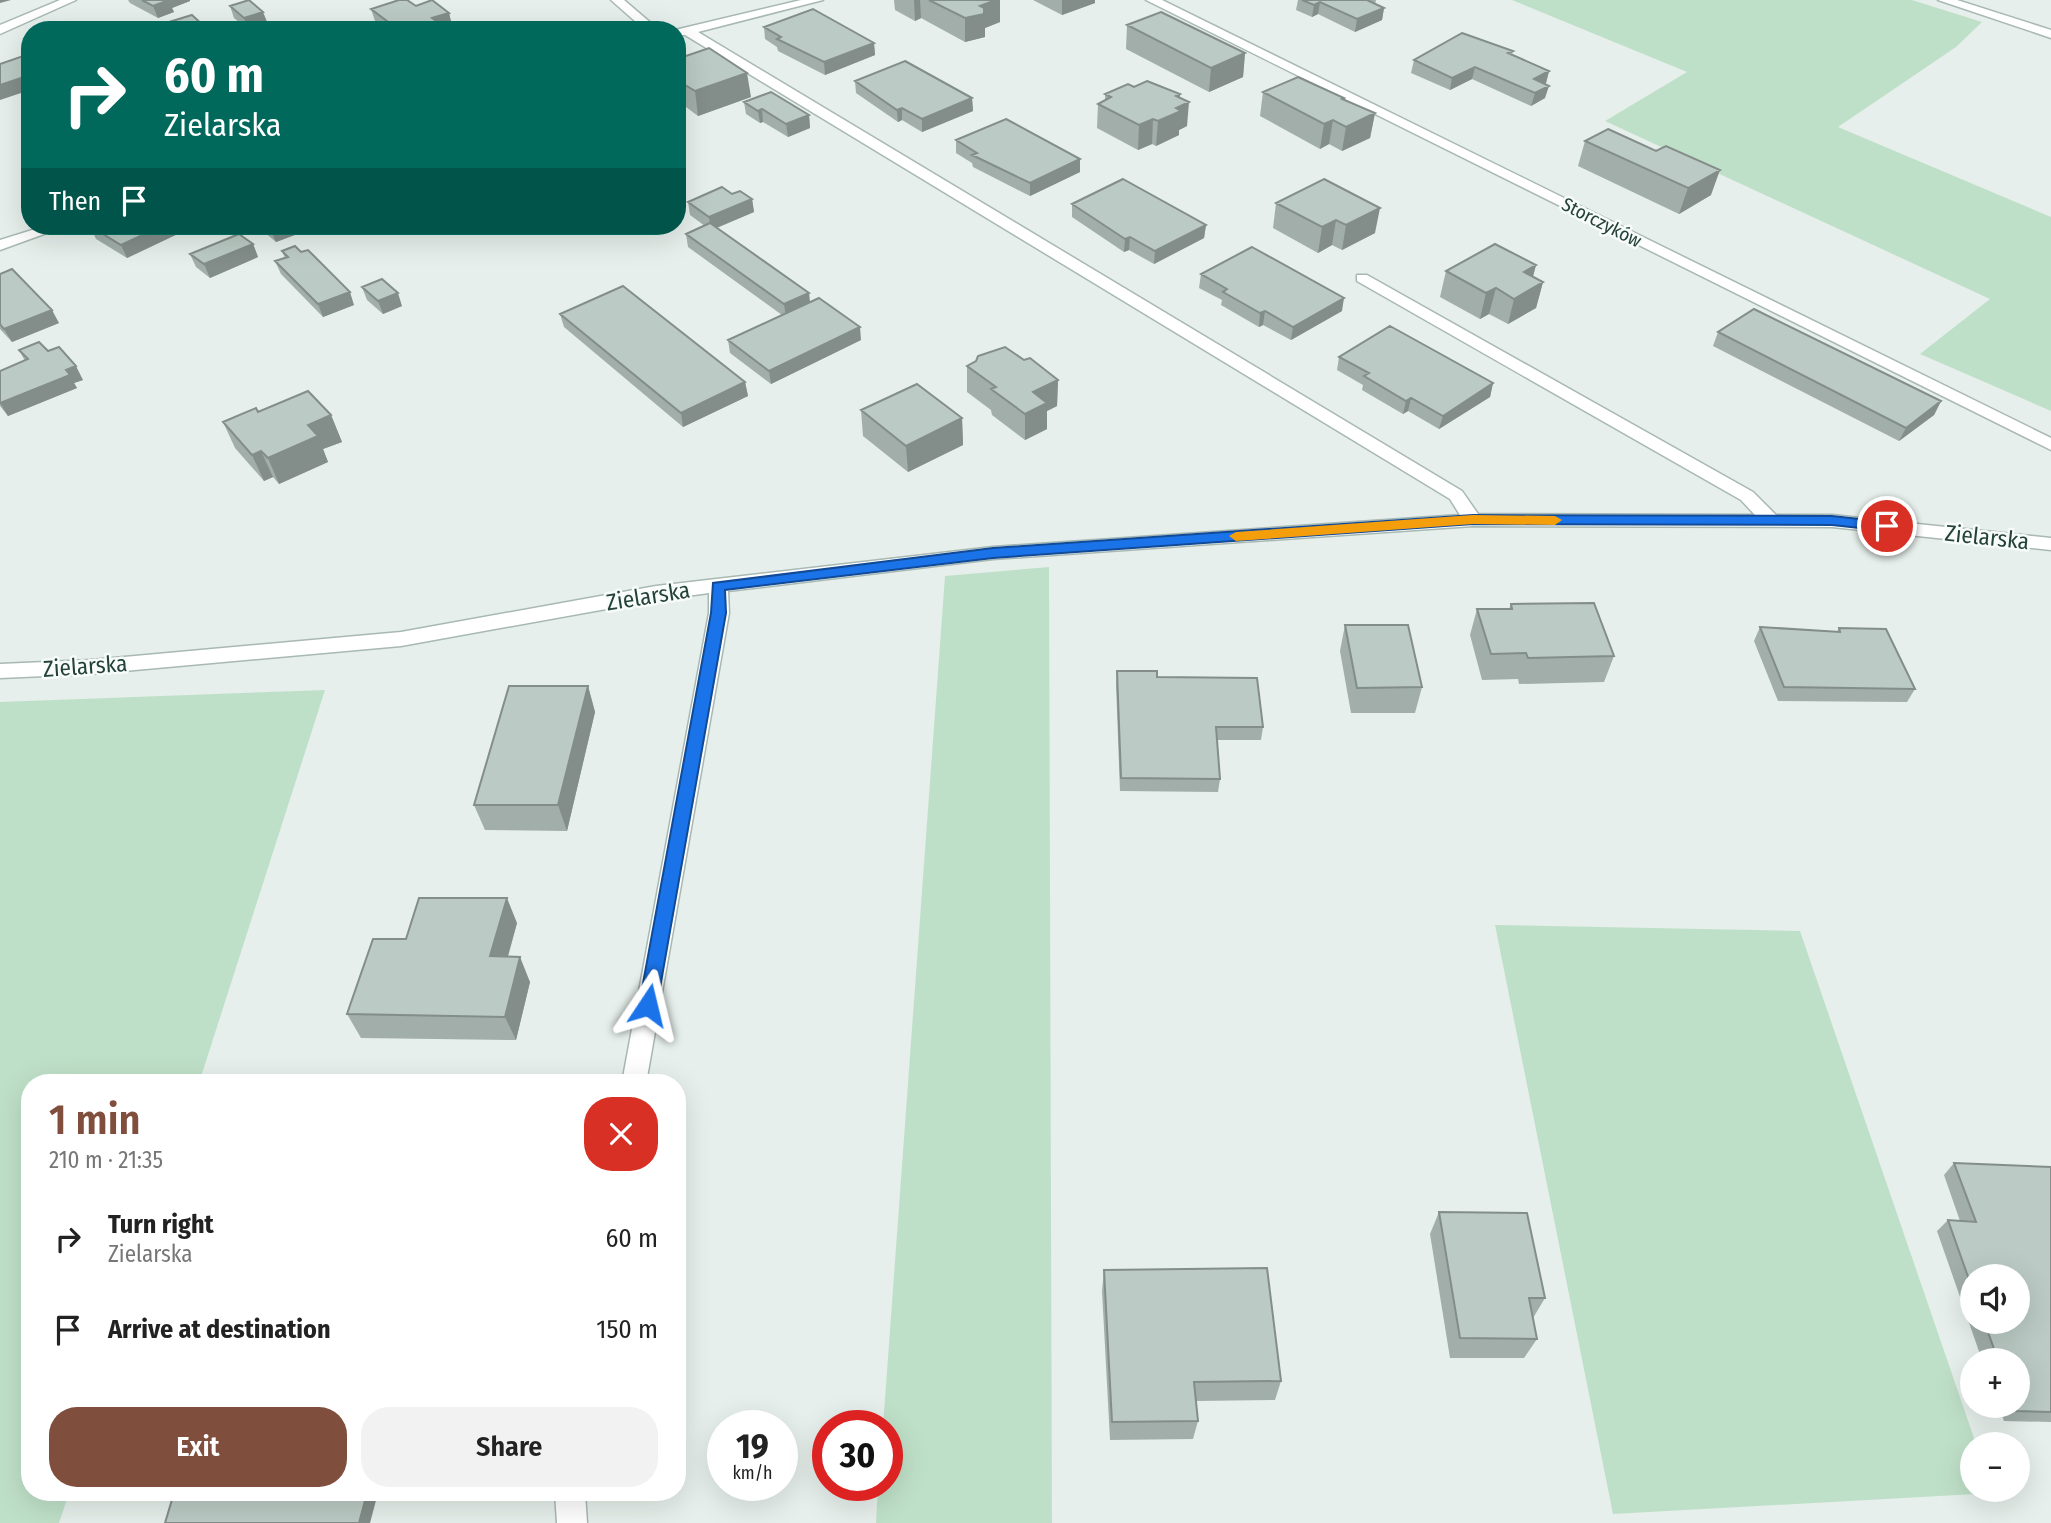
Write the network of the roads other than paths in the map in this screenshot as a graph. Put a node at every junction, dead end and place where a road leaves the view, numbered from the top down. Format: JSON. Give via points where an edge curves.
{"nodes":[{"id":1,"x":70,"y":0,"type":"edge"},
{"id":2,"x":617,"y":0,"type":"edge"},
{"id":3,"x":817,"y":0,"type":"edge"},
{"id":4,"x":1152,"y":0,"type":"edge"},
{"id":5,"x":1944,"y":0,"type":"edge"},
{"id":6,"x":791,"y":3,"type":"edge"},
{"id":7,"x":642,"y":21,"type":"edge"},
{"id":8,"x":0,"y":30,"type":"edge"},
{"id":9,"x":686,"y":30,"type":"edge"},
{"id":10,"x":686,"y":34,"type":"edge"},
{"id":11,"x":2051,"y":34,"type":"edge"},
{"id":12,"x":31,"y":235,"type":"edge"},
{"id":13,"x":0,"y":245,"type":"edge"},
{"id":14,"x":1362,"y":278,"type":"dead end"},
{"id":15,"x":2051,"y":445,"type":"edge"},
{"id":16,"x":1473,"y":520,"type":"junction"},
{"id":17,"x":1771,"y":521,"type":"junction"},
{"id":18,"x":2051,"y":544,"type":"edge"},
{"id":19,"x":718,"y":586,"type":"junction"},
{"id":20,"x":0,"y":671,"type":"edge"},
{"id":21,"x":636,"y":1074,"type":"edge"},
{"id":22,"x":571,"y":1501,"type":"edge"},
{"id":23,"x":572,"y":1523,"type":"edge"}],
"edges":[{"from":1,"to":8,"type":"street"},
{"from":2,"to":7,"type":"street"},
{"from":3,"to":6,"type":"street"},
{"from":4,"to":15,"type":"street","name":"Storczyków"},
{"from":5,"to":11,"type":"street"},
{"from":6,"to":9,"type":"street"},
{"from":10,"to":16,"type":"street","via":[[1456,495]]},
{"from":12,"to":13,"type":"street"},
{"from":14,"to":17,"type":"street","via":[[1747,496]]},
{"from":16,"to":17,"type":"street","name":"Zielarska"},
{"from":16,"to":19,"type":"street","name":"Zielarska","via":[[993,553]]},
{"from":17,"to":18,"type":"street","name":"Zielarska","via":[[1832,521]]},
{"from":19,"to":20,"type":"street","name":"Zielarska","via":[[401,639]]},
{"from":19,"to":21,"type":"street","via":[[719,613]]},
{"from":22,"to":23,"type":"street"}]}
